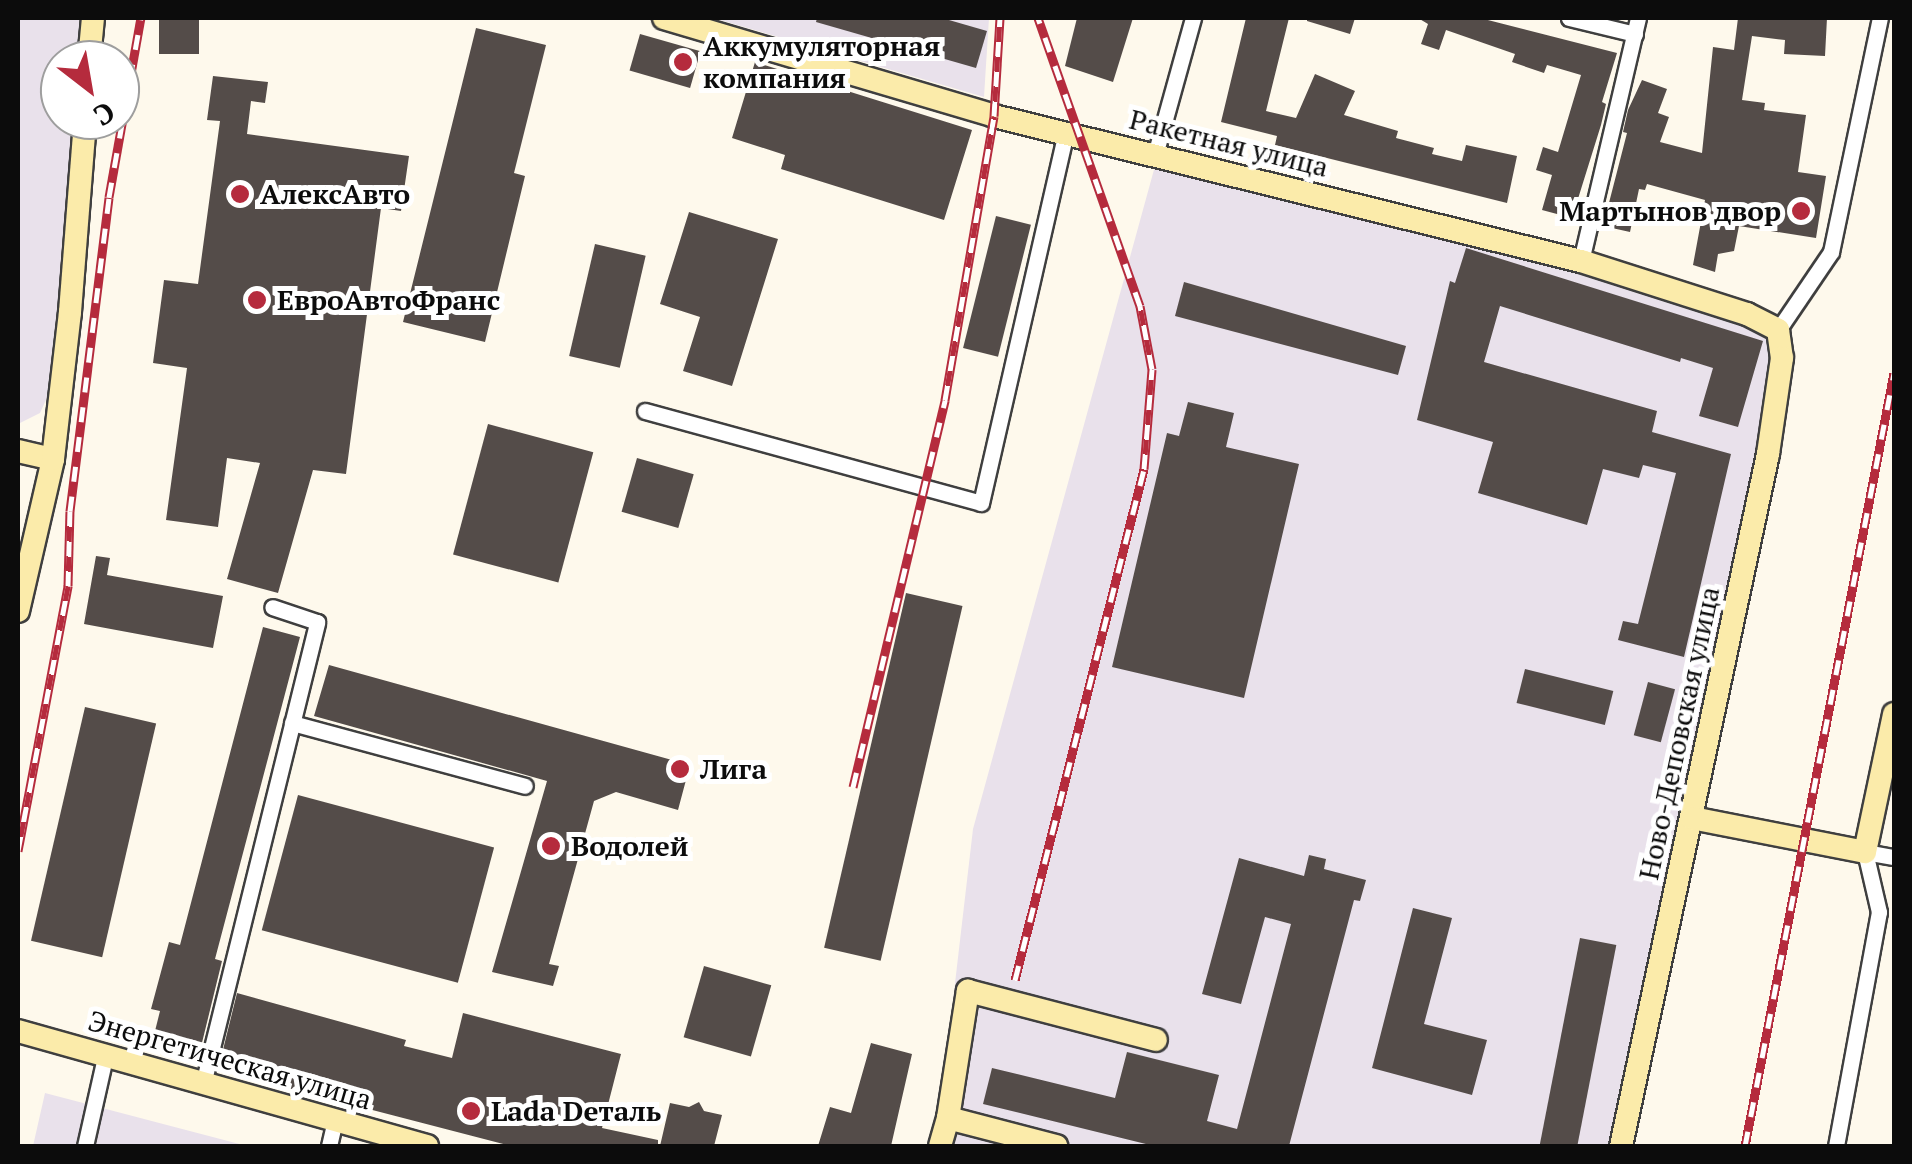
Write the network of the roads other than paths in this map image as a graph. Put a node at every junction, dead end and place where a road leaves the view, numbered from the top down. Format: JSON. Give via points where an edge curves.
{"nodes":[{"id":1,"x":664,"y":18,"type":"edge"},
{"id":2,"x":1193,"y":18,"type":"edge"},
{"id":3,"x":1569,"y":18,"type":"edge"},
{"id":4,"x":1880,"y":18,"type":"edge"},
{"id":5,"x":1636,"y":26,"type":"edge"},
{"id":6,"x":1066,"y":134,"type":"junction"},
{"id":7,"x":83,"y":140,"type":"edge"},
{"id":8,"x":1155,"y":155,"type":"junction"},
{"id":9,"x":1581,"y":261,"type":"junction"},
{"id":10,"x":1778,"y":330,"type":"junction"},
{"id":11,"x":645,"y":411,"type":"dead end"},
{"id":12,"x":18,"y":450,"type":"edge"},
{"id":13,"x":53,"y":459,"type":"junction"},
{"id":14,"x":272,"y":607,"type":"dead end"},
{"id":15,"x":18,"y":610,"type":"edge"},
{"id":16,"x":1894,"y":714,"type":"edge"},
{"id":17,"x":292,"y":723,"type":"junction"},
{"id":18,"x":524,"y":786,"type":"dead end"},
{"id":19,"x":1692,"y":818,"type":"junction"},
{"id":20,"x":1865,"y":852,"type":"junction"},
{"id":21,"x":1894,"y":857,"type":"edge"},
{"id":22,"x":18,"y":1031,"type":"edge"},
{"id":23,"x":1156,"y":1040,"type":"dead end"},
{"id":24,"x":105,"y":1057,"type":"junction"},
{"id":25,"x":203,"y":1084,"type":"junction"},
{"id":26,"x":948,"y":1118,"type":"junction"},
{"id":27,"x":335,"y":1121,"type":"junction"},
{"id":28,"x":85,"y":1146,"type":"edge"},
{"id":29,"x":328,"y":1146,"type":"edge"},
{"id":30,"x":427,"y":1146,"type":"edge"},
{"id":31,"x":940,"y":1146,"type":"edge"},
{"id":32,"x":1056,"y":1146,"type":"edge"},
{"id":33,"x":1620,"y":1146,"type":"edge"},
{"id":34,"x":1836,"y":1146,"type":"edge"}],
"edges":[{"from":1,"to":6,"type":"street","name":"Ракетная улица"},
{"from":2,"to":8,"type":"street"},
{"from":3,"to":5,"type":"street"},
{"from":4,"to":10,"type":"street","via":[[1831,252]]},
{"from":5,"to":9,"type":"street"},
{"from":6,"to":8,"type":"street","name":"Ракетная улица"},
{"from":6,"to":11,"type":"street","via":[[981,503]]},
{"from":7,"to":13,"type":"street"},
{"from":8,"to":9,"type":"street","name":"Ракетная улица"},
{"from":9,"to":10,"type":"street","name":"Ракетная улица"},
{"from":10,"to":19,"type":"street","name":"Ново-Деповская улица","via":[[1782,358],[1768,454]]},
{"from":12,"to":13,"type":"street"},
{"from":13,"to":15,"type":"street"},
{"from":14,"to":17,"type":"street","via":[[317,622]]},
{"from":16,"to":20,"type":"street"},
{"from":17,"to":18,"type":"street"},
{"from":17,"to":25,"type":"street"},
{"from":19,"to":20,"type":"street"},
{"from":19,"to":33,"type":"street","name":"Ново-Деповская улица"},
{"from":20,"to":21,"type":"street"},
{"from":20,"to":34,"type":"street","via":[[1879,912]]},
{"from":22,"to":24,"type":"street","name":"Энергетическая улица"},
{"from":23,"to":26,"type":"street","via":[[968,991]]},
{"from":24,"to":25,"type":"street","name":"Энергетическая улица"},
{"from":24,"to":28,"type":"street"},
{"from":25,"to":27,"type":"street","name":"Энергетическая улица"},
{"from":26,"to":31,"type":"street"},
{"from":26,"to":32,"type":"street"},
{"from":27,"to":29,"type":"street"},
{"from":27,"to":30,"type":"street","name":"Энергетическая улица"}]}
